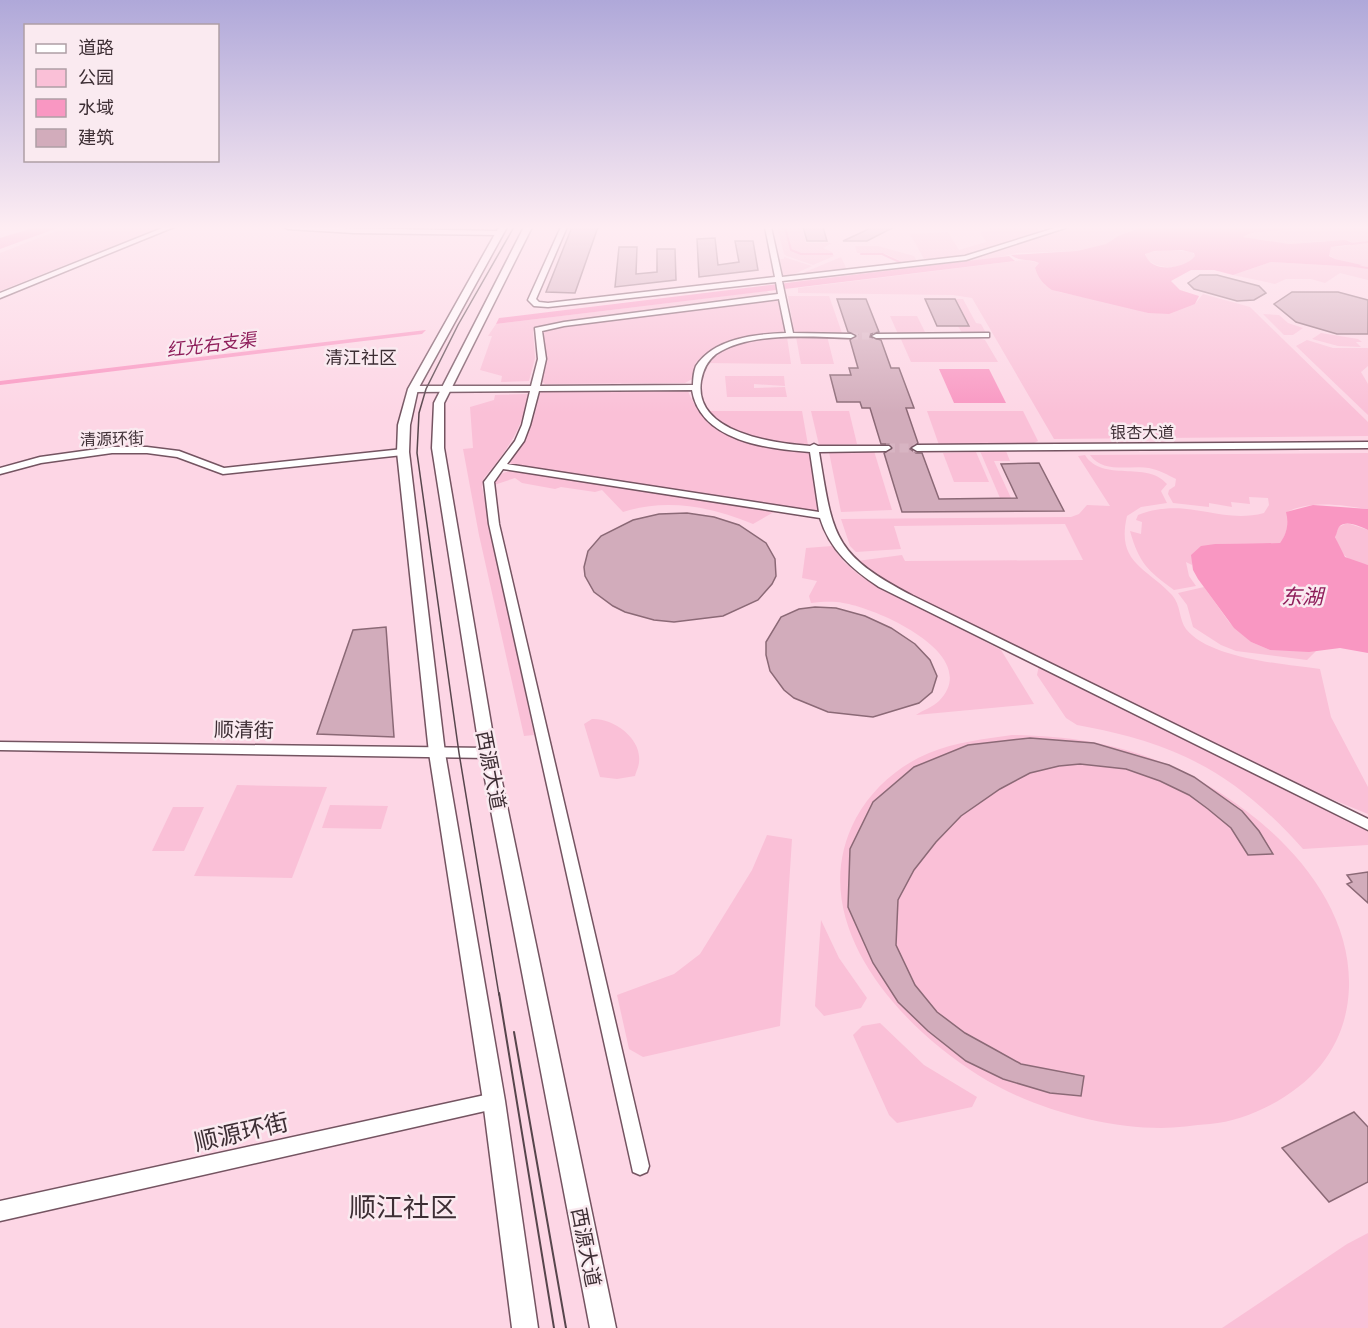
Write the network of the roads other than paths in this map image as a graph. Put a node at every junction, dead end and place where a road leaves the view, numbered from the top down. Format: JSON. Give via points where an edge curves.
{"nodes":[{"id":1,"x":780,"y":288,"type":"edge"},
{"id":2,"x":17,"y":289,"type":"edge"},
{"id":3,"x":468,"y":289,"type":"edge"},
{"id":4,"x":496,"y":289,"type":"edge"},
{"id":5,"x":537,"y":289,"type":"edge"},
{"id":6,"x":767,"y":289,"type":"edge"},
{"id":7,"x":774,"y":289,"type":"edge"},
{"id":8,"x":0,"y":296,"type":"edge"},
{"id":9,"x":790,"y":335,"type":"junction"},
{"id":10,"x":986,"y":335,"type":"dead end"},
{"id":11,"x":851,"y":336,"type":"tunnel mouth"},
{"id":12,"x":876,"y":336,"type":"tunnel mouth"},
{"id":13,"x":696,"y":387,"type":"junction"},
{"id":14,"x":446,"y":388,"type":"junction"},
{"id":15,"x":536,"y":388,"type":"junction"},
{"id":16,"x":413,"y":389,"type":"junction"},
{"id":17,"x":1368,"y":445,"type":"edge"},
{"id":18,"x":814,"y":447,"type":"junction"},
{"id":19,"x":886,"y":448,"type":"tunnel mouth"},
{"id":20,"x":917,"y":448,"type":"tunnel mouth"},
{"id":21,"x":403,"y":452,"type":"junction"},
{"id":22,"x":501,"y":466,"type":"junction"},
{"id":23,"x":0,"y":471,"type":"edge"},
{"id":24,"x":825,"y":516,"type":"junction"},
{"id":25,"x":0,"y":746,"type":"edge"},
{"id":26,"x":437,"y":753,"type":"junction"},
{"id":27,"x":488,"y":753,"type":"junction"},
{"id":28,"x":1368,"y":825,"type":"edge"},
{"id":29,"x":494,"y":1101,"type":"junction"},
{"id":30,"x":640,"y":1166,"type":"dead end"},
{"id":31,"x":0,"y":1211,"type":"edge"},
{"id":32,"x":525,"y":1328,"type":"edge"},
{"id":33,"x":603,"y":1328,"type":"edge"}],
"edges":[{"from":1,"to":9,"type":"street"},
{"from":2,"to":8,"type":"street"},
{"from":3,"to":16,"type":"main road"},
{"from":4,"to":14,"type":"main road","name":"西源大道"},
{"from":5,"to":6,"type":"street","via":[[532,300],[548,305]]},
{"from":7,"to":15,"type":"street","via":[[544,327],[538,330],[542,358]]},
{"from":9,"to":11,"type":"street"},
{"from":9,"to":13,"type":"street","via":[[754,338],[723,347],[700,366]]},
{"from":10,"to":12,"type":"street"},
{"from":13,"to":15,"type":"street"},
{"from":13,"to":18,"type":"street","via":[[701,409],[725,428],[761,442]]},
{"from":14,"to":15,"type":"street"},
{"from":14,"to":16,"type":"street"},
{"from":14,"to":27,"type":"main road","name":"西源大道","via":[[439,403],[438,448]]},
{"from":15,"to":22,"type":"street","via":[[519,441]]},
{"from":16,"to":21,"type":"main road","via":[[404,425]]},
{"from":17,"to":20,"type":"street","name":"银杏大道"},
{"from":18,"to":19,"type":"street"},
{"from":18,"to":24,"type":"street"},
{"from":21,"to":23,"type":"street","name":"清源环街","via":[[223,471],[179,454],[124,450],[80,453]]},
{"from":21,"to":26,"type":"main road"},
{"from":22,"to":24,"type":"street"},
{"from":22,"to":30,"type":"street","via":[[489,482],[494,525]]},
{"from":24,"to":28,"type":"street","via":[[839,548],[856,567],[888,587]]},
{"from":25,"to":26,"type":"street","name":"顺清街"},
{"from":26,"to":27,"type":"street","name":"顺清街"},
{"from":26,"to":29,"type":"main road"},
{"from":27,"to":33,"type":"main road","name":"西源大道"},
{"from":29,"to":31,"type":"street","name":"顺源环街"},
{"from":29,"to":32,"type":"main road"}]}
